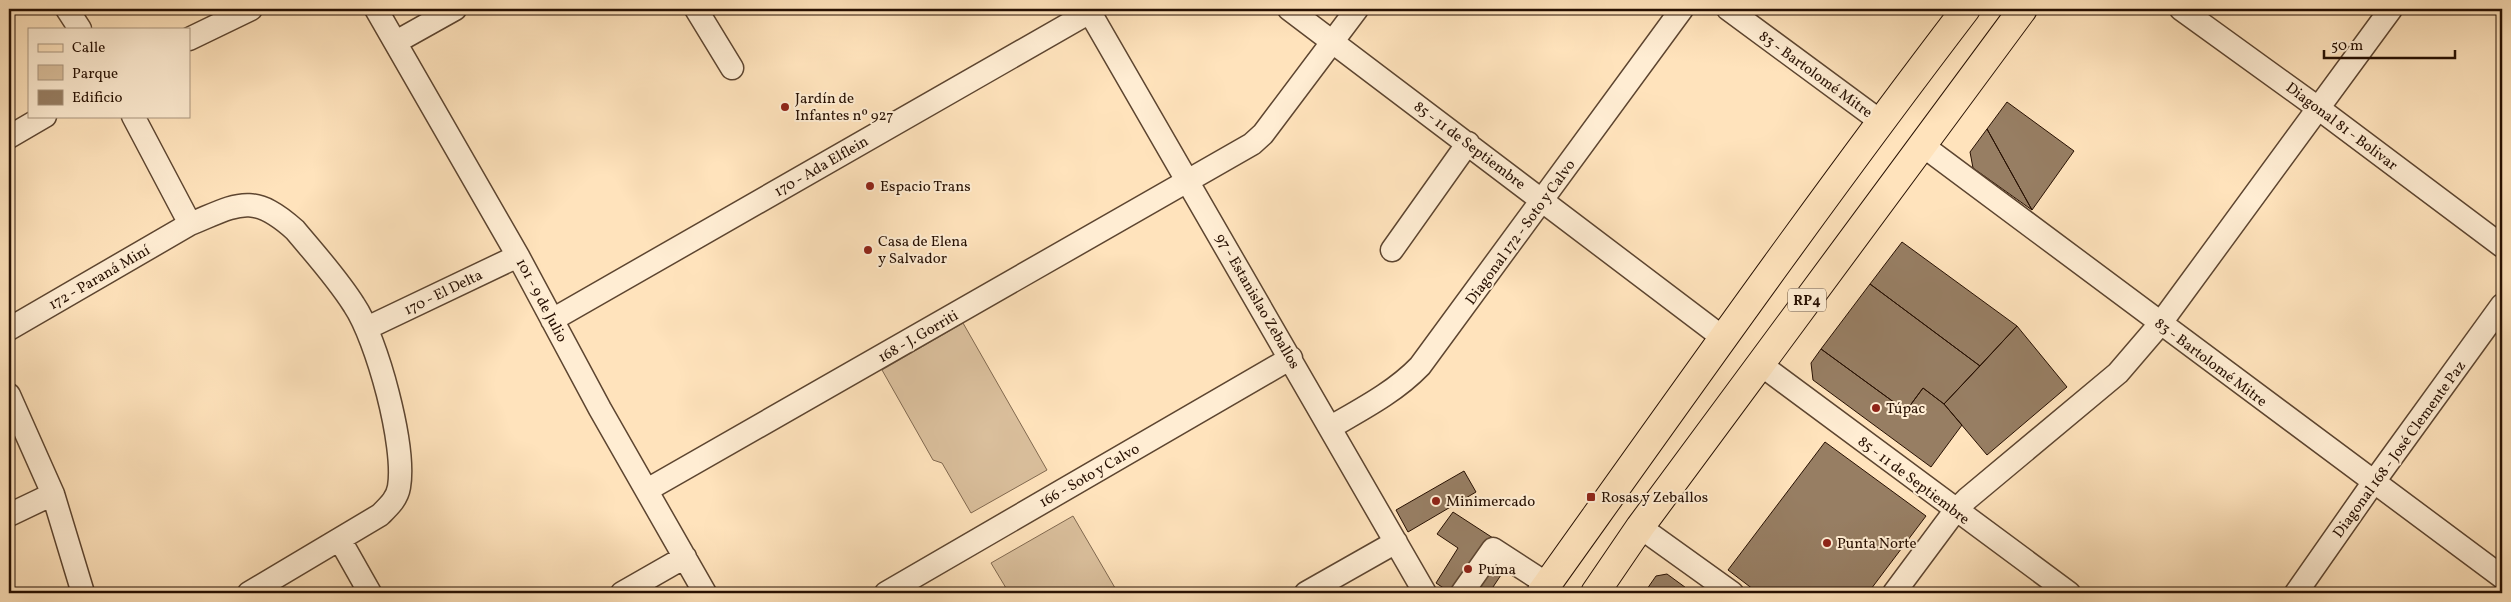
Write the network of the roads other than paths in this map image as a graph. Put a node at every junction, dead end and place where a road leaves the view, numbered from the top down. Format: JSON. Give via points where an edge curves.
{"nodes":[{"id":1,"x":67,"y":9,"type":"edge"},
{"id":2,"x":251,"y":9,"type":"edge"},
{"id":3,"x":376,"y":9,"type":"edge"},
{"id":4,"x":455,"y":9,"type":"edge"},
{"id":5,"x":696,"y":9,"type":"edge"},
{"id":6,"x":1289,"y":9,"type":"edge"},
{"id":7,"x":1357,"y":9,"type":"edge"},
{"id":8,"x":1682,"y":9,"type":"edge"},
{"id":9,"x":1728,"y":9,"type":"edge"},
{"id":10,"x":1966,"y":9,"type":"edge"},
{"id":11,"x":2023,"y":9,"type":"edge"},
{"id":12,"x":2181,"y":9,"type":"edge"},
{"id":13,"x":2391,"y":9,"type":"edge"},
{"id":14,"x":1090,"y":10,"type":"edge"},
{"id":15,"x":79,"y":28,"type":"edge"},
{"id":16,"x":190,"y":38,"type":"edge"},
{"id":17,"x":396,"y":42,"type":"junction"},
{"id":18,"x":1332,"y":42,"type":"junction"},
{"id":19,"x":732,"y":68,"type":"dead end"},
{"id":20,"x":2318,"y":108,"type":"junction"},
{"id":21,"x":42,"y":118,"type":"edge"},
{"id":22,"x":134,"y":118,"type":"edge"},
{"id":23,"x":1880,"y":121,"type":"junction"},
{"id":24,"x":9,"y":137,"type":"edge"},
{"id":25,"x":1468,"y":144,"type":"junction"},
{"id":26,"x":1922,"y":145,"type":"junction"},
{"id":27,"x":1188,"y":182,"type":"junction"},
{"id":28,"x":1543,"y":200,"type":"junction"},
{"id":29,"x":190,"y":224,"type":"junction"},
{"id":30,"x":2502,"y":246,"type":"edge"},
{"id":31,"x":1392,"y":250,"type":"dead end"},
{"id":32,"x":518,"y":256,"type":"junction"},
{"id":33,"x":2502,"y":305,"type":"edge"},
{"id":34,"x":552,"y":320,"type":"junction"},
{"id":35,"x":2160,"y":324,"type":"junction"},
{"id":36,"x":367,"y":328,"type":"junction"},
{"id":37,"x":9,"y":329,"type":"edge"},
{"id":38,"x":1722,"y":337,"type":"junction"},
{"id":39,"x":1291,"y":358,"type":"junction"},
{"id":40,"x":1760,"y":364,"type":"junction"},
{"id":41,"x":9,"y":395,"type":"edge"},
{"id":42,"x":1331,"y":427,"type":"junction"},
{"id":43,"x":2373,"y":483,"type":"junction"},
{"id":44,"x":647,"y":490,"type":"junction"},
{"id":45,"x":53,"y":494,"type":"junction"},
{"id":46,"x":1955,"y":511,"type":"junction"},
{"id":47,"x":9,"y":515,"type":"edge"},
{"id":48,"x":1640,"y":527,"type":"junction"},
{"id":49,"x":340,"y":540,"type":"junction"},
{"id":50,"x":1396,"y":542,"type":"junction"},
{"id":51,"x":685,"y":558,"type":"junction"},
{"id":52,"x":2502,"y":577,"type":"edge"},
{"id":53,"x":1544,"y":589,"type":"edge"},
{"id":54,"x":83,"y":593,"type":"edge"},
{"id":55,"x":249,"y":593,"type":"edge"},
{"id":56,"x":370,"y":593,"type":"edge"},
{"id":57,"x":622,"y":593,"type":"edge"},
{"id":58,"x":706,"y":593,"type":"edge"},
{"id":59,"x":886,"y":593,"type":"edge"},
{"id":60,"x":1306,"y":593,"type":"edge"},
{"id":61,"x":1425,"y":593,"type":"edge"},
{"id":62,"x":1462,"y":593,"type":"edge"},
{"id":63,"x":1595,"y":593,"type":"edge"},
{"id":64,"x":1732,"y":593,"type":"edge"},
{"id":65,"x":1894,"y":593,"type":"edge"},
{"id":66,"x":2069,"y":593,"type":"edge"},
{"id":67,"x":2296,"y":593,"type":"edge"}],
"edges":[{"from":1,"to":15,"type":"street"},
{"from":2,"to":16,"type":"street"},
{"from":3,"to":17,"type":"street","name":"101 - 9 de Julio"},
{"from":4,"to":17,"type":"street"},
{"from":5,"to":19,"type":"street"},
{"from":6,"to":18,"type":"street","name":"85 - 11 de Septiembre"},
{"from":7,"to":18,"type":"street","name":"168 - J. Gorriti"},
{"from":8,"to":28,"type":"street","name":"Diagonal 172 - Soto y Calvo"},
{"from":9,"to":23,"type":"street","name":"83 - Bartolomé Mitre"},
{"from":10,"to":23,"type":"main road"},
{"from":11,"to":26,"type":"main road","number":"RP4"},
{"from":12,"to":20,"type":"street","name":"Diagonal 81 - Bolivar"},
{"from":13,"to":20,"type":"street"},
{"from":14,"to":27,"type":"street","name":"97 - Estanislao Zeballos"},
{"from":14,"to":34,"type":"street","name":"170 - Ada Elflein"},
{"from":17,"to":32,"type":"street","name":"101 - 9 de Julio"},
{"from":18,"to":25,"type":"street","name":"85 - 11 de Septiembre"},
{"from":18,"to":27,"type":"street","name":"168 - J. Gorriti","via":[[1264,134]]},
{"from":20,"to":30,"type":"street","name":"Diagonal 81 - Bolivar"},
{"from":20,"to":35,"type":"street"},
{"from":21,"to":24,"type":"street"},
{"from":22,"to":29,"type":"street"},
{"from":23,"to":38,"type":"main road"},
{"from":25,"to":28,"type":"street","name":"85 - 11 de Septiembre"},
{"from":25,"to":31,"type":"street"},
{"from":26,"to":35,"type":"street","name":"83 - Bartolomé Mitre"},
{"from":26,"to":40,"type":"main road","number":"RP4"},
{"from":27,"to":39,"type":"street","name":"97 - Estanislao Zeballos"},
{"from":27,"to":44,"type":"street","name":"168 - J. Gorriti"},
{"from":28,"to":38,"type":"street","name":"85 - 11 de Septiembre"},
{"from":28,"to":42,"type":"street","name":"Diagonal 172 - Soto y Calvo","via":[[1406,381]]},
{"from":29,"to":36,"type":"street","name":"172 - Paraná Miní","via":[[239,204],[265,209],[284,220],[333,277]]},
{"from":29,"to":37,"type":"street","name":"172 - Paraná Miní"},
{"from":32,"to":34,"type":"street","name":"101 - 9 de Julio"},
{"from":32,"to":36,"type":"street","name":"170 - El Delta"},
{"from":33,"to":43,"type":"street","name":"Diagonal 168 - José Clemente Paz"},
{"from":34,"to":44,"type":"street","name":"101 - 9 de Julio"},
{"from":35,"to":43,"type":"street","name":"83 - Bartolomé Mitre"},
{"from":35,"to":46,"type":"street","via":[[2118,373]]},
{"from":36,"to":49,"type":"street","name":"172 - Paraná Miní","via":[[398,442],[399,486],[396,496],[380,515]]},
{"from":38,"to":53,"type":"main road"},
{"from":39,"to":42,"type":"street","name":"97 - Estanislao Zeballos"},
{"from":39,"to":59,"type":"street","name":"166 - Soto y Calvo"},
{"from":40,"to":46,"type":"street","name":"85 - 11 de Septiembre"},
{"from":40,"to":48,"type":"main road","number":"RP4"},
{"from":41,"to":45,"type":"street"},
{"from":42,"to":50,"type":"street","name":"97 - Estanislao Zeballos"},
{"from":43,"to":52,"type":"street","name":"83 - Bartolomé Mitre"},
{"from":43,"to":67,"type":"street","name":"Diagonal 168 - José Clemente Paz"},
{"from":44,"to":51,"type":"street","name":"101 - 9 de Julio"},
{"from":45,"to":47,"type":"street"},
{"from":45,"to":54,"type":"street"},
{"from":46,"to":65,"type":"street"},
{"from":46,"to":66,"type":"street","name":"85 - 11 de Septiembre"},
{"from":48,"to":63,"type":"main road","number":"RP4"},
{"from":48,"to":64,"type":"street"},
{"from":49,"to":55,"type":"street","name":"172 - Paraná Miní"},
{"from":49,"to":56,"type":"street"},
{"from":50,"to":60,"type":"street"},
{"from":50,"to":61,"type":"street","name":"97 - Estanislao Zeballos"},
{"from":51,"to":57,"type":"street"},
{"from":51,"to":58,"type":"street","name":"101 - 9 de Julio"},
{"from":53,"to":62,"type":"street","via":[[1493,549]]}]}
